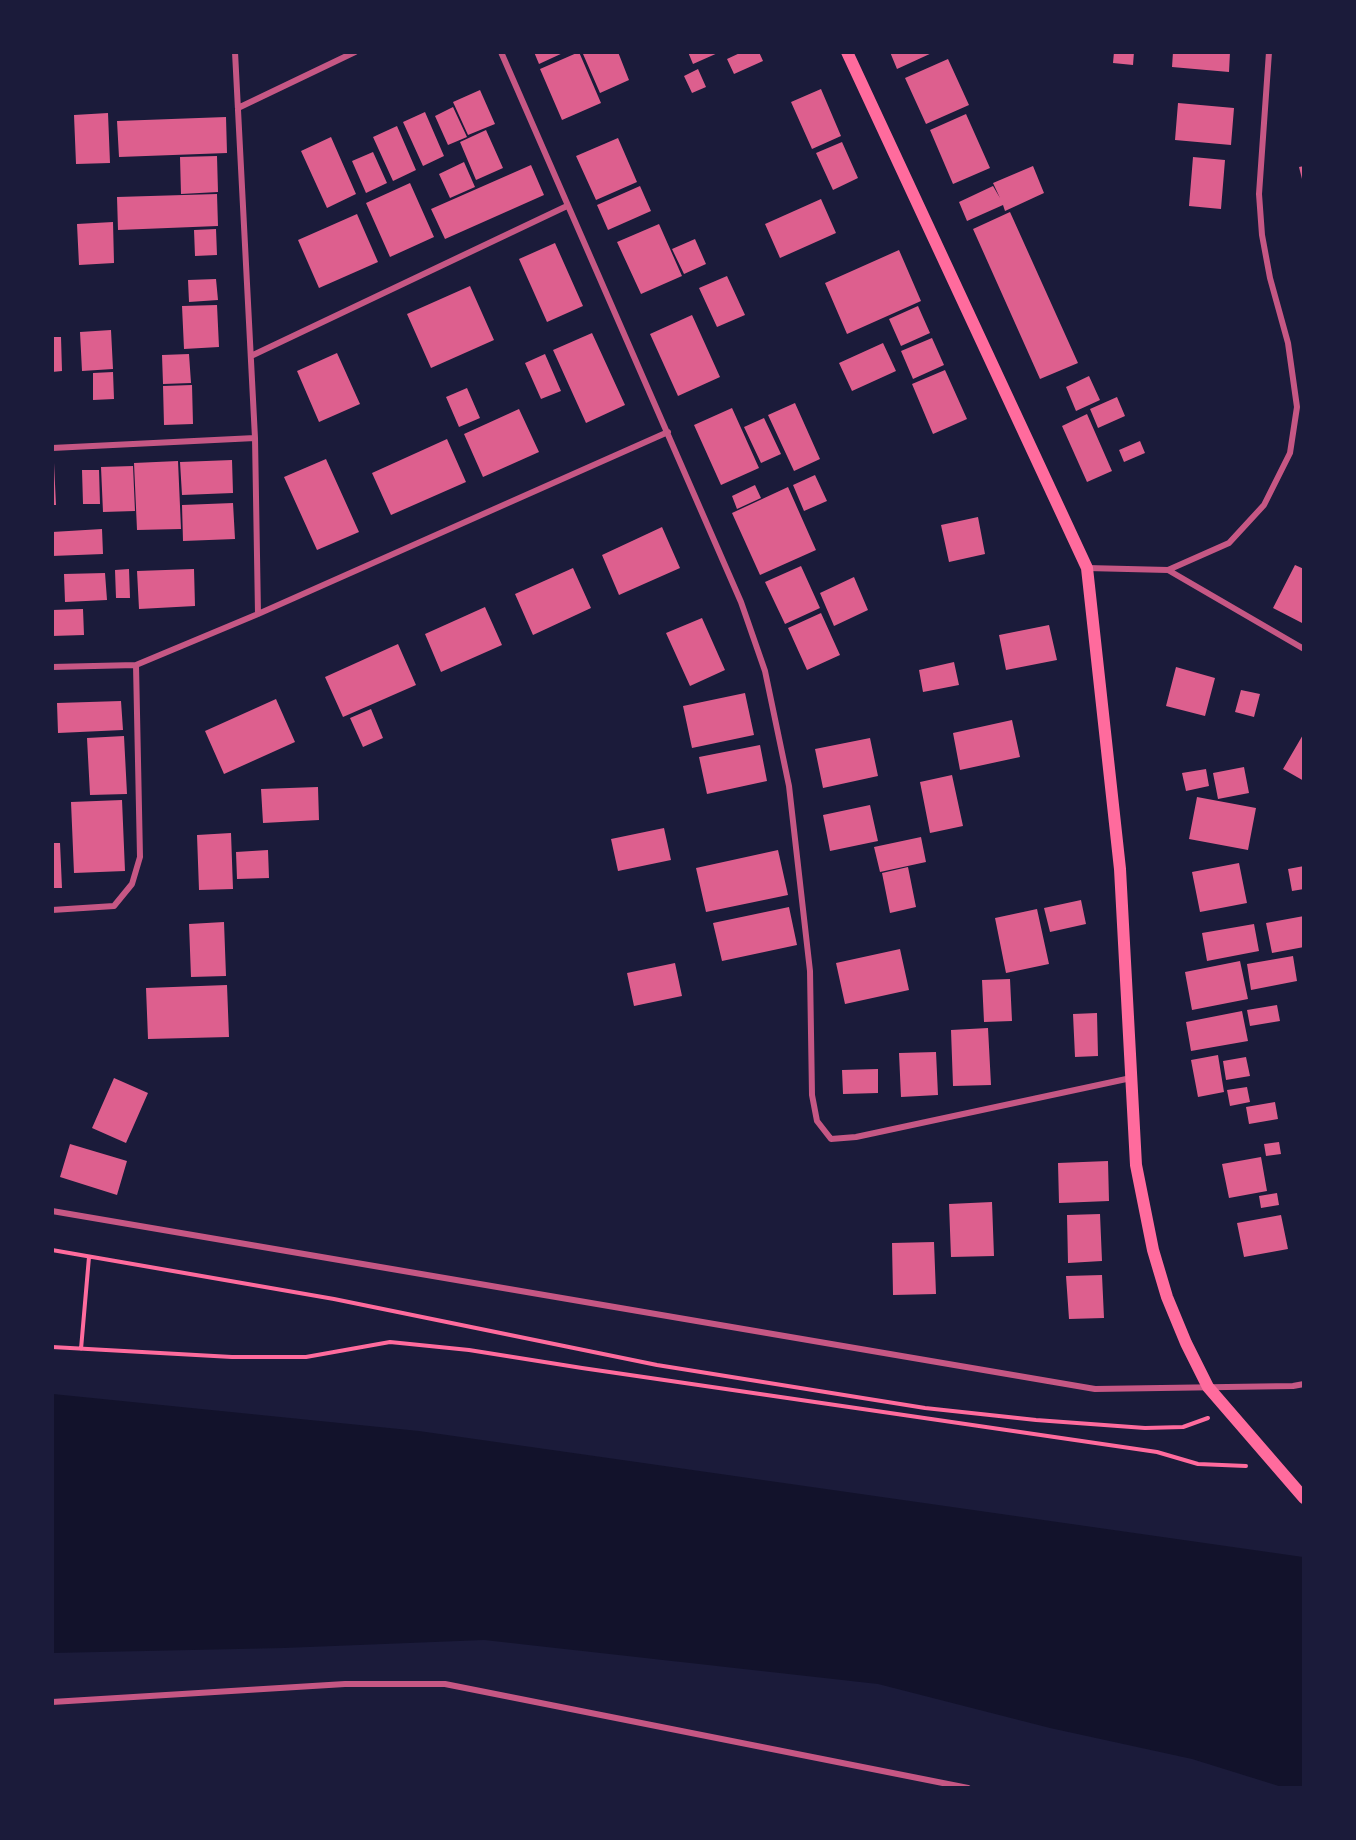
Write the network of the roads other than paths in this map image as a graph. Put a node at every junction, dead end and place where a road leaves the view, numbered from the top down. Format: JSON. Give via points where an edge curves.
{"nodes":[{"id":1,"x":235,"y":52,"type":"edge"},
{"id":2,"x":355,"y":52,"type":"edge"},
{"id":3,"x":501,"y":52,"type":"edge"},
{"id":4,"x":847,"y":52,"type":"edge"},
{"id":5,"x":1269,"y":52,"type":"edge"},
{"id":6,"x":238,"y":108,"type":"junction"},
{"id":7,"x":567,"y":207,"type":"junction"},
{"id":8,"x":251,"y":356,"type":"junction"},
{"id":9,"x":668,"y":432,"type":"junction"},
{"id":10,"x":255,"y":438,"type":"junction"},
{"id":11,"x":52,"y":448,"type":"edge"},
{"id":12,"x":1087,"y":568,"type":"junction"},
{"id":13,"x":1168,"y":570,"type":"junction"},
{"id":14,"x":258,"y":614,"type":"junction"},
{"id":15,"x":1304,"y":649,"type":"edge"},
{"id":16,"x":136,"y":665,"type":"junction"},
{"id":17,"x":52,"y":666,"type":"edge"},
{"id":18,"x":52,"y":910,"type":"edge"},
{"id":19,"x":1132,"y":1078,"type":"junction"},
{"id":20,"x":52,"y":1211,"type":"edge"},
{"id":21,"x":1304,"y":1384,"type":"edge"},
{"id":22,"x":1208,"y":1387,"type":"junction"},
{"id":23,"x":1304,"y":1498,"type":"edge"},
{"id":24,"x":52,"y":1702,"type":"edge"},
{"id":25,"x":968,"y":1788,"type":"edge"}],
"edges":[{"from":1,"to":6,"type":"street"},
{"from":2,"to":6,"type":"street"},
{"from":3,"to":7,"type":"street"},
{"from":4,"to":12,"type":"main road"},
{"from":5,"to":13,"type":"street","via":[[1259,194],[1262,235],[1288,343],[1297,407],[1290,453],[1264,505],[1229,543]]},
{"from":6,"to":8,"type":"street"},
{"from":7,"to":8,"type":"street"},
{"from":7,"to":9,"type":"street"},
{"from":8,"to":10,"type":"street"},
{"from":9,"to":14,"type":"street"},
{"from":9,"to":19,"type":"street","via":[[741,602],[765,671],[792,809],[810,971],[812,1095],[817,1121],[831,1139],[856,1137]]},
{"from":10,"to":11,"type":"street"},
{"from":10,"to":14,"type":"street"},
{"from":12,"to":13,"type":"street"},
{"from":12,"to":19,"type":"main road","via":[[1120,869]]},
{"from":13,"to":15,"type":"street"},
{"from":14,"to":16,"type":"street"},
{"from":16,"to":17,"type":"street"},
{"from":16,"to":18,"type":"street","via":[[140,858],[132,884],[114,906]]},
{"from":19,"to":22,"type":"main road","via":[[1136,1165],[1153,1250],[1171,1306]]},
{"from":20,"to":22,"type":"street","via":[[1095,1389]]},
{"from":21,"to":22,"type":"street"},
{"from":22,"to":23,"type":"main road"},
{"from":24,"to":25,"type":"street","via":[[345,1684],[445,1684]]}]}
